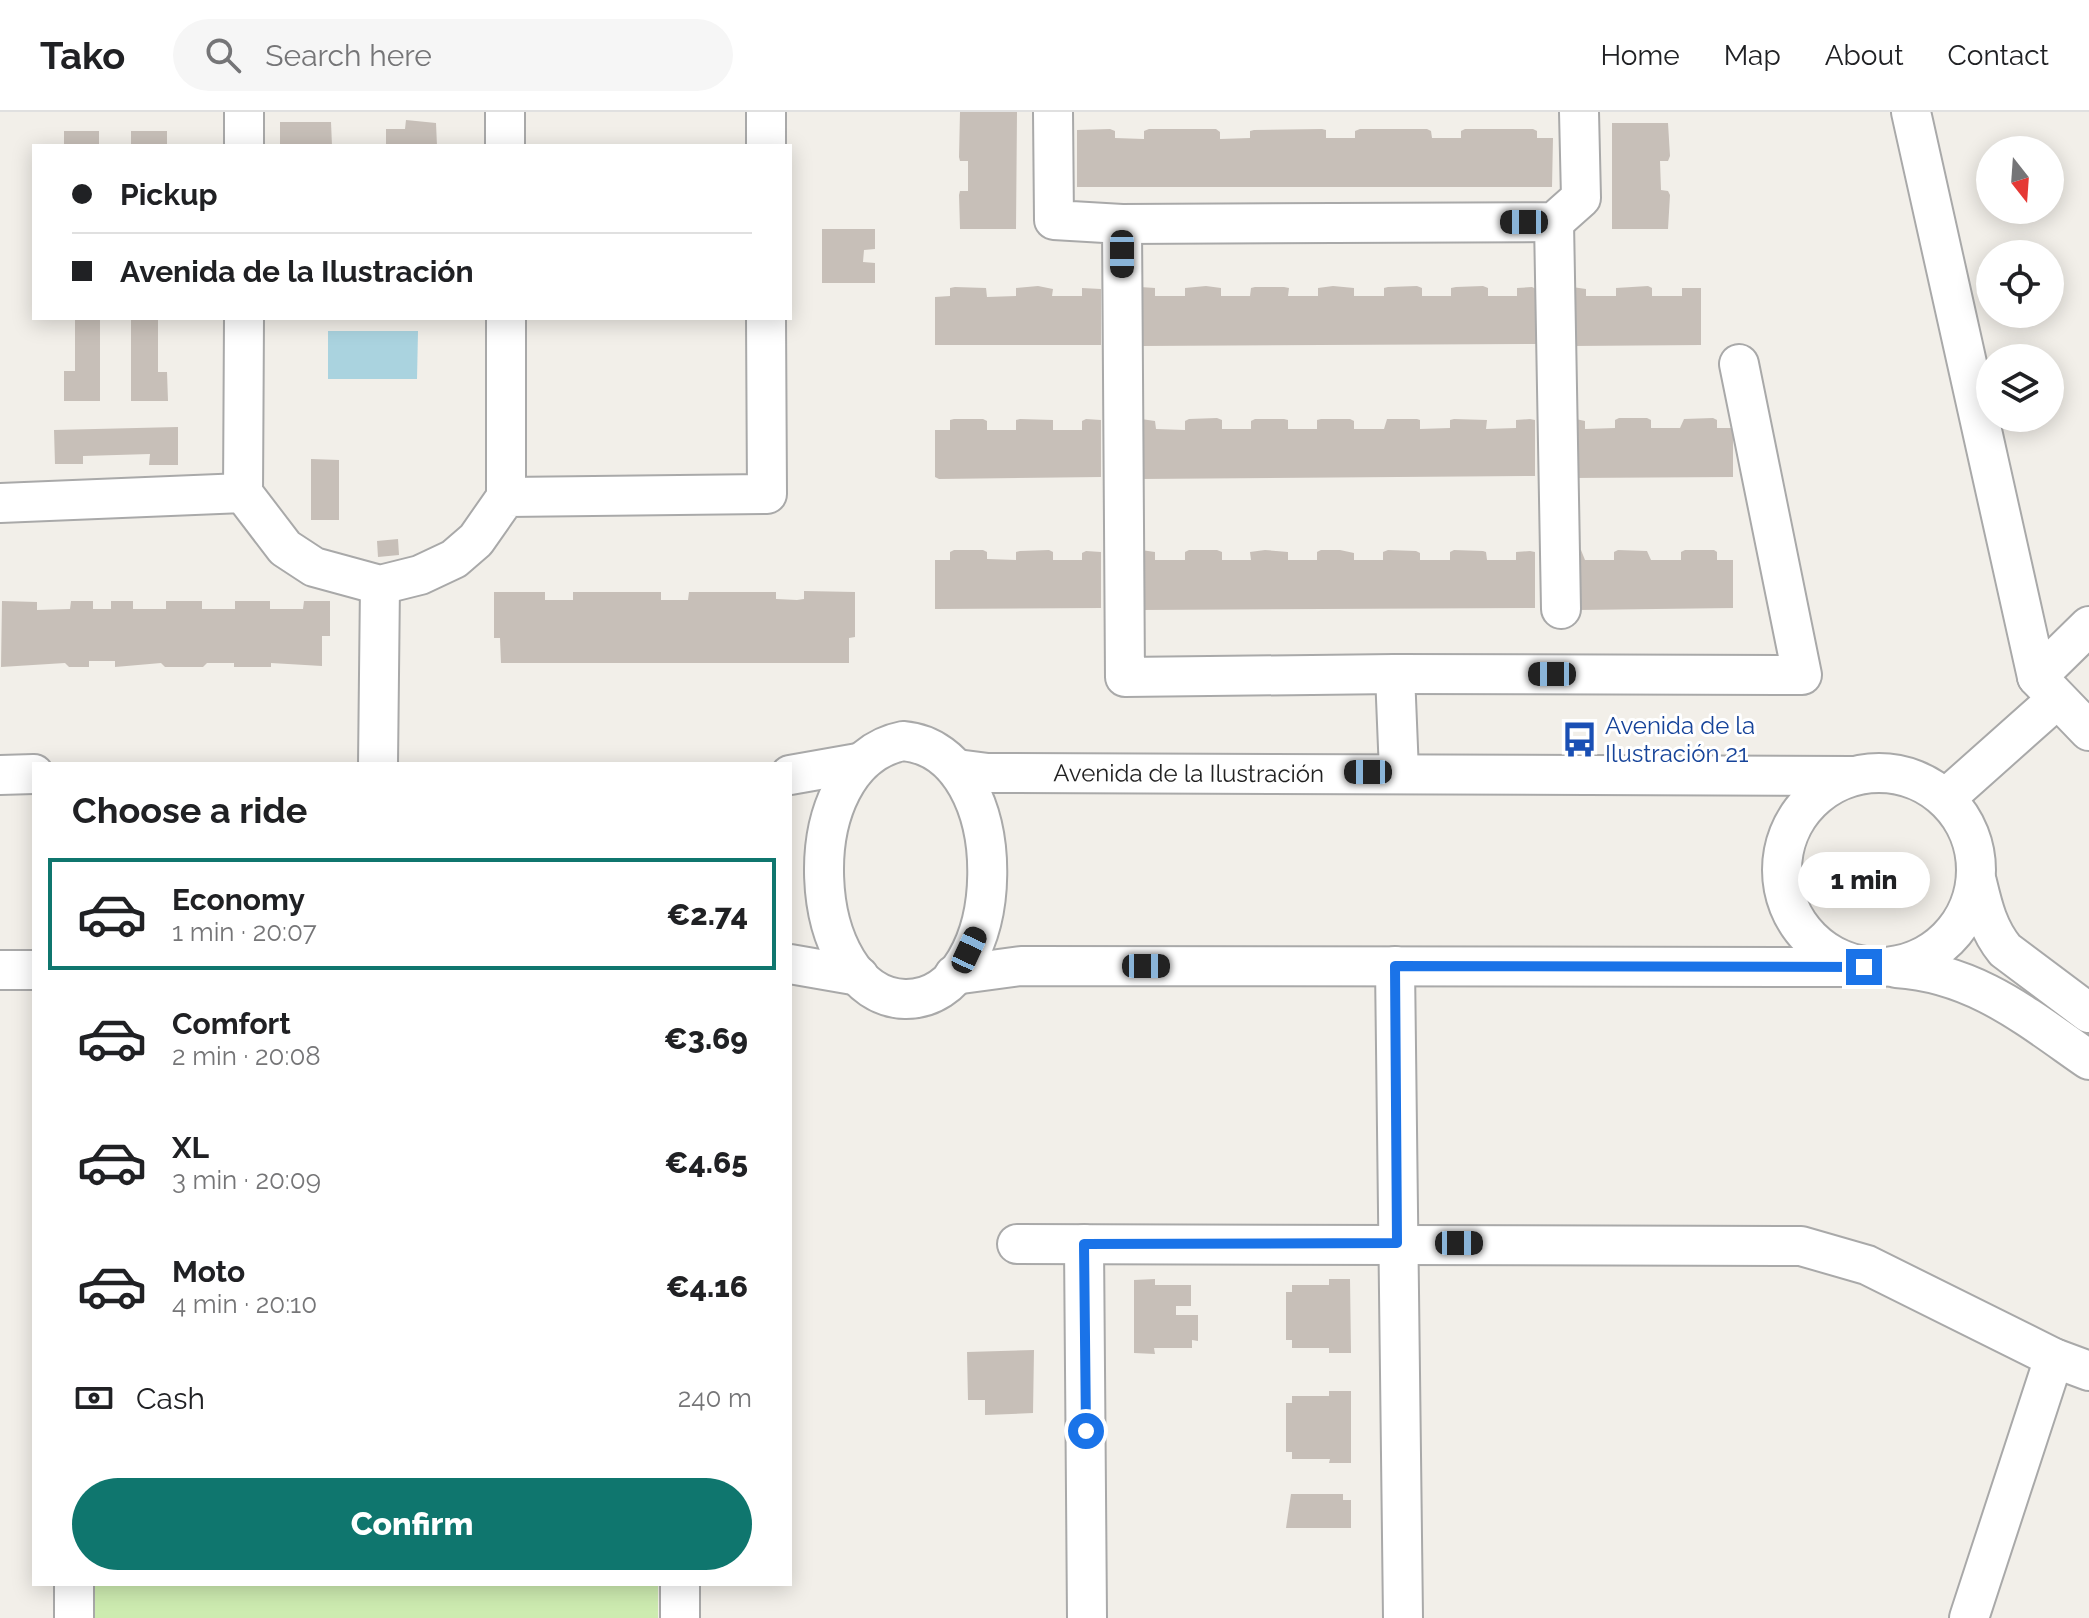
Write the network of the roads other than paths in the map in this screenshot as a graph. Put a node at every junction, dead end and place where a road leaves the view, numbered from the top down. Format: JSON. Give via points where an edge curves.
{"nodes":[{"id":1,"x":244,"y":112,"type":"edge"},
{"id":2,"x":505,"y":112,"type":"edge"},
{"id":3,"x":766,"y":112,"type":"edge"},
{"id":4,"x":1053,"y":112,"type":"edge"},
{"id":5,"x":1579,"y":112,"type":"edge"},
{"id":6,"x":1911,"y":112,"type":"edge"},
{"id":7,"x":244,"y":144,"type":"edge"},
{"id":8,"x":505,"y":144,"type":"edge"},
{"id":9,"x":766,"y":144,"type":"edge"},
{"id":10,"x":1554,"y":222,"type":"junction"},
{"id":11,"x":1122,"y":224,"type":"junction"},
{"id":12,"x":244,"y":320,"type":"edge"},
{"id":13,"x":506,"y":320,"type":"edge"},
{"id":14,"x":766,"y":320,"type":"edge"},
{"id":15,"x":1739,"y":364,"type":"dead end"},
{"id":16,"x":243,"y":493,"type":"junction"},
{"id":17,"x":506,"y":497,"type":"junction"},
{"id":18,"x":0,"y":503,"type":"edge"},
{"id":19,"x":380,"y":585,"type":"junction"},
{"id":20,"x":1561,"y":609,"type":"dead end"},
{"id":21,"x":2089,"y":626,"type":"edge"},
{"id":22,"x":1395,"y":674,"type":"junction"},
{"id":23,"x":2069,"y":707,"type":"edge"},
{"id":24,"x":378,"y":762,"type":"edge"},
{"id":25,"x":858,"y":763,"type":"junction"},
{"id":26,"x":957,"y":769,"type":"junction"},
{"id":27,"x":1399,"y":772,"type":"junction"},
{"id":28,"x":32,"y":774,"type":"edge"},
{"id":29,"x":0,"y":775,"type":"edge"},
{"id":30,"x":792,"y":775,"type":"edge"},
{"id":31,"x":1852,"y":776,"type":"junction"},
{"id":32,"x":1946,"y":798,"type":"junction"},
{"id":33,"x":1977,"y":882,"type":"junction"},
{"id":34,"x":792,"y":964,"type":"edge"},
{"id":35,"x":1395,"y":966,"type":"junction"},
{"id":36,"x":1873,"y":967,"type":"junction"},
{"id":37,"x":0,"y":970,"type":"edge"},
{"id":38,"x":32,"y":970,"type":"edge"},
{"id":39,"x":954,"y":975,"type":"junction"},
{"id":40,"x":859,"y":976,"type":"junction"},
{"id":41,"x":2089,"y":1013,"type":"edge"},
{"id":42,"x":2089,"y":1060,"type":"edge"},
{"id":43,"x":1397,"y":1243,"type":"junction"},
{"id":44,"x":1017,"y":1244,"type":"dead end"},
{"id":45,"x":1084,"y":1244,"type":"junction"},
{"id":46,"x":2072,"y":1364,"type":"edge"},
{"id":47,"x":74,"y":1586,"type":"edge"},
{"id":48,"x":680,"y":1586,"type":"edge"},
{"id":49,"x":74,"y":1618,"type":"edge"},
{"id":50,"x":680,"y":1618,"type":"edge"},
{"id":51,"x":1087,"y":1618,"type":"edge"},
{"id":52,"x":1403,"y":1618,"type":"edge"},
{"id":53,"x":1969,"y":1618,"type":"edge"}],
"edges":[{"from":1,"to":7,"type":"street"},
{"from":2,"to":8,"type":"street"},
{"from":3,"to":9,"type":"street"},
{"from":4,"to":11,"type":"street","via":[[1054,220]]},
{"from":5,"to":10,"type":"street","via":[[1581,198]]},
{"from":6,"to":23,"type":"street"},
{"from":10,"to":11,"type":"street"},
{"from":10,"to":20,"type":"street"},
{"from":11,"to":22,"type":"street","via":[[1125,677]]},
{"from":12,"to":16,"type":"street"},
{"from":13,"to":17,"type":"street"},
{"from":14,"to":17,"type":"street","via":[[767,494]]},
{"from":15,"to":22,"type":"street","via":[[1802,675]]},
{"from":16,"to":18,"type":"street"},
{"from":16,"to":19,"type":"street","via":[[285,548],[314,567]]},
{"from":17,"to":19,"type":"street","via":[[476,540],[454,559]]},
{"from":19,"to":24,"type":"street"},
{"from":21,"to":23,"type":"street"},
{"from":22,"to":27,"type":"street"},
{"from":23,"to":32,"type":"street"},
{"from":25,"to":26,"type":"street","via":[[881,747],[903,741],[927,744]]},
{"from":25,"to":30,"type":"street"},
{"from":25,"to":40,"type":"street","via":[[832,813],[823,870],[829,917]]},
{"from":26,"to":27,"type":"street","name":"Avenida de la Ilustración"},
{"from":26,"to":39,"type":"street","via":[[979,815],[989,870],[976,935]]},
{"from":27,"to":31,"type":"street","name":"Avenida de la Ilustración"},
{"from":28,"to":29,"type":"street"},
{"from":31,"to":32,"type":"street","via":[[1885,772],[1918,779]]},
{"from":31,"to":36,"type":"street","via":[[1822,790],[1799,813],[1784,843],[1781,876],[1789,908],[1807,936],[1833,956]]},
{"from":32,"to":33,"type":"street","via":[[1965,821],[1976,851]]},
{"from":33,"to":36,"type":"street","via":[[1969,908],[1945,942],[1909,963]]},
{"from":33,"to":41,"type":"street","via":[[1987,921],[2005,950]]},
{"from":34,"to":40,"type":"street"},
{"from":35,"to":36,"type":"street"},
{"from":35,"to":39,"type":"street","via":[[1011,966]]},
{"from":35,"to":43,"type":"street"},
{"from":36,"to":42,"type":"street","via":[[1952,976],[1982,989]]},
{"from":37,"to":38,"type":"street"},
{"from":39,"to":40,"type":"street","via":[[933,992],[903,999],[881,993]]},
{"from":43,"to":45,"type":"street"},
{"from":43,"to":46,"type":"street","via":[[1801,1246],[1867,1265]]},
{"from":43,"to":52,"type":"street"},
{"from":44,"to":45,"type":"street"},
{"from":45,"to":51,"type":"street"},
{"from":46,"to":53,"type":"street"},
{"from":47,"to":49,"type":"street"},
{"from":48,"to":50,"type":"street"}]}
